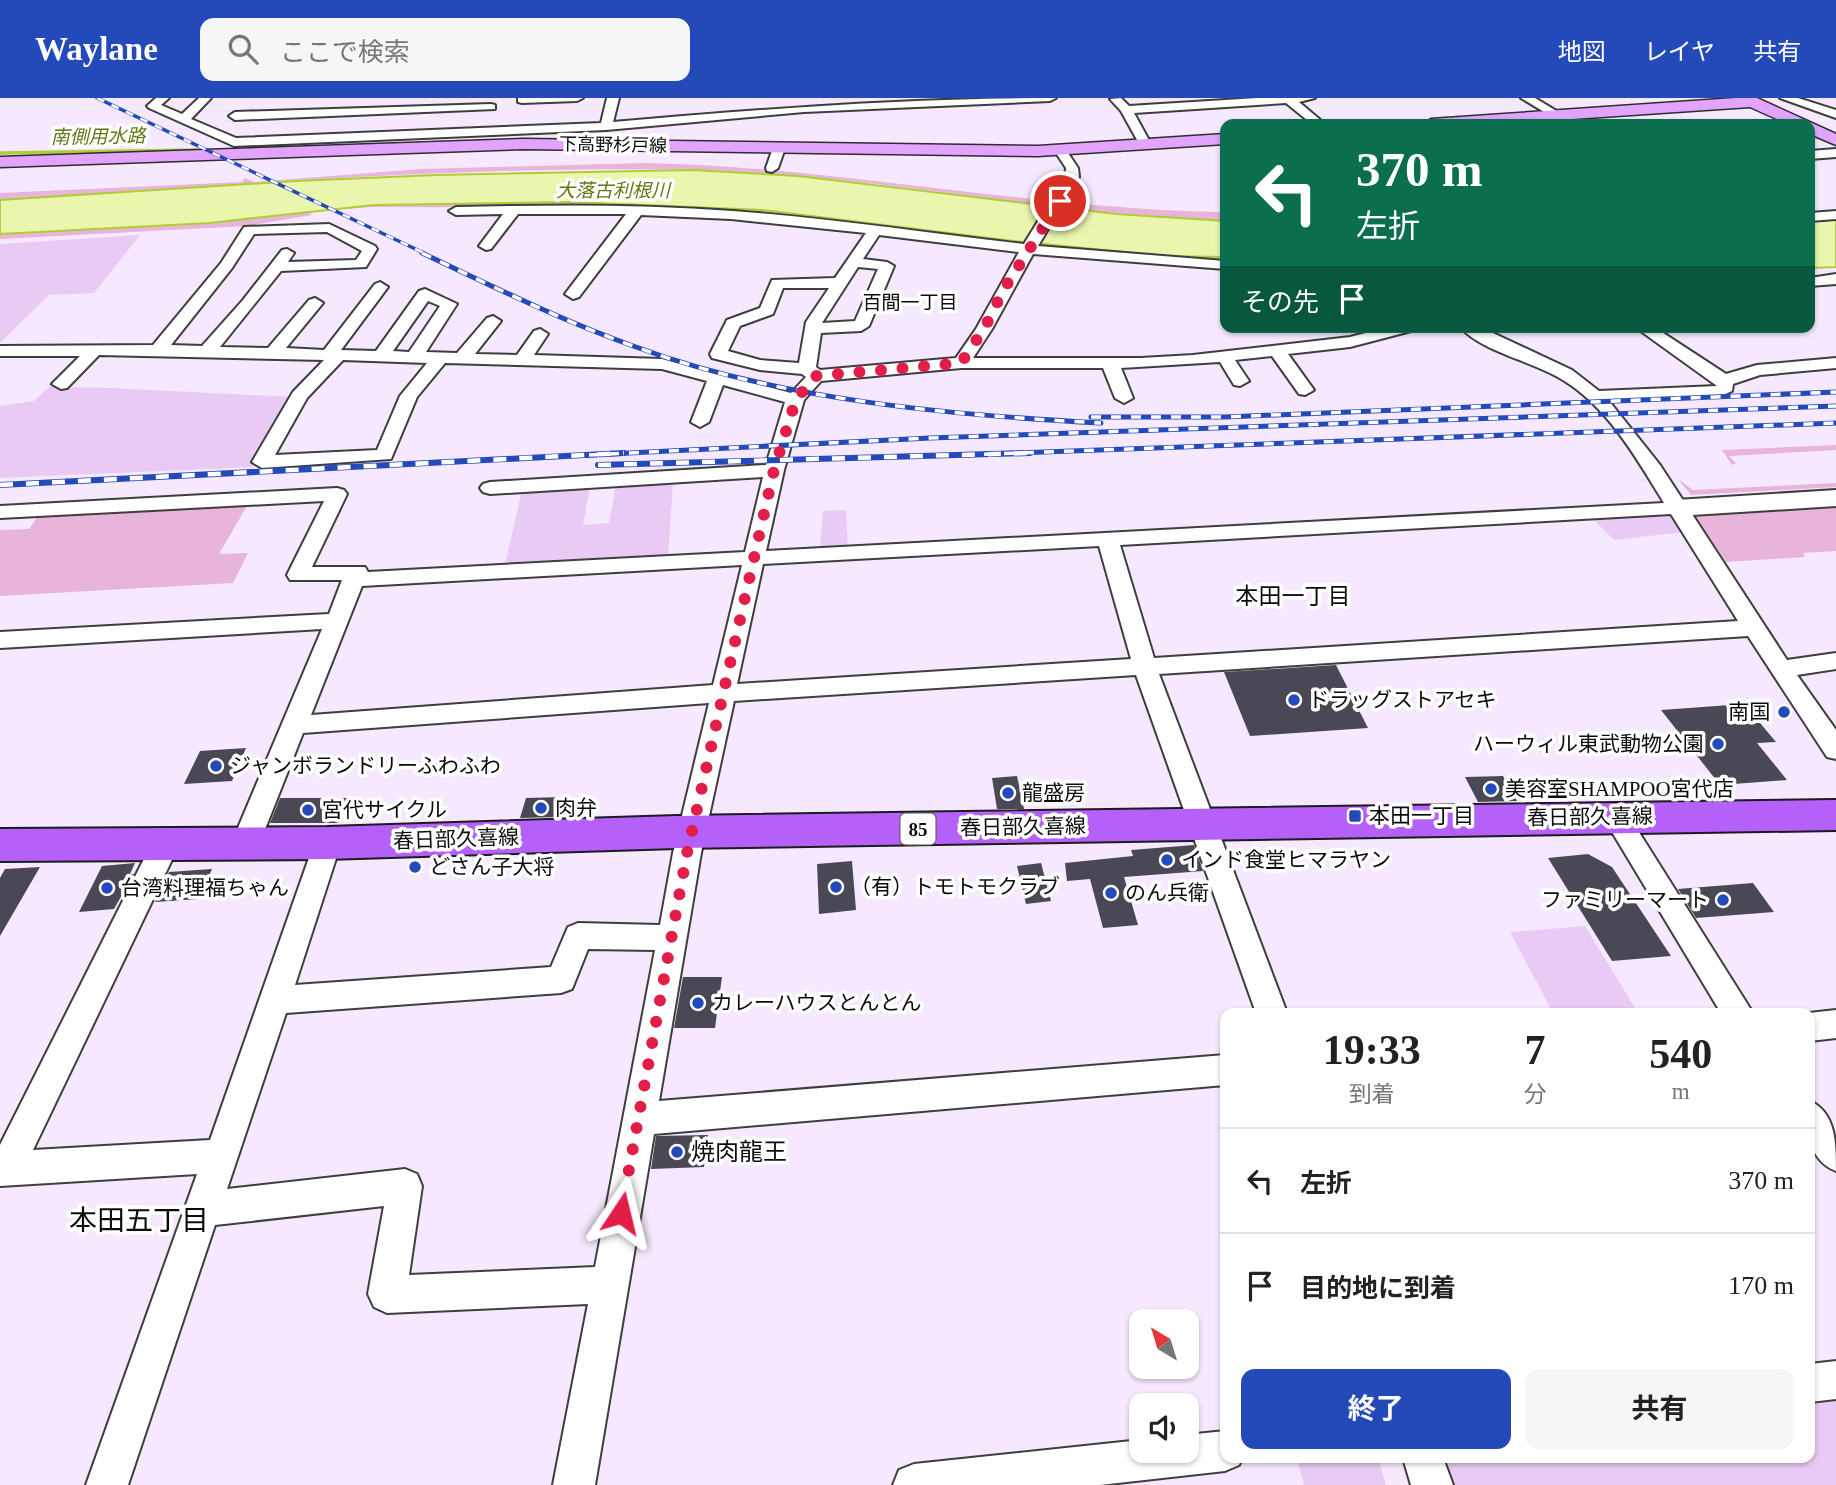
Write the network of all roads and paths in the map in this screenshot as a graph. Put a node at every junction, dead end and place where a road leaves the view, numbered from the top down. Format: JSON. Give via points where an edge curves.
{"nodes":[{"id":1,"x":163,"y":98,"type":"edge"},
{"id":2,"x":173,"y":98,"type":"edge"},
{"id":3,"x":205,"y":98,"type":"edge"},
{"id":4,"x":343,"y":98,"type":"edge"},
{"id":5,"x":453,"y":98,"type":"edge"},
{"id":6,"x":577,"y":98,"type":"edge"},
{"id":7,"x":729,"y":98,"type":"edge"},
{"id":8,"x":1050,"y":98,"type":"edge"},
{"id":9,"x":1114,"y":98,"type":"edge"},
{"id":10,"x":1310,"y":98,"type":"edge"},
{"id":11,"x":1527,"y":98,"type":"edge"},
{"id":12,"x":1786,"y":98,"type":"edge"},
{"id":13,"x":523,"y":99,"type":"edge"},
{"id":14,"x":1288,"y":99,"type":"edge"},
{"id":15,"x":1748,"y":99,"type":"edge"},
{"id":16,"x":933,"y":100,"type":"edge"},
{"id":17,"x":615,"y":101,"type":"edge"},
{"id":18,"x":859,"y":102,"type":"edge"},
{"id":19,"x":431,"y":104,"type":"edge"},
{"id":20,"x":792,"y":104,"type":"edge"},
{"id":21,"x":282,"y":105,"type":"dead end"},
{"id":22,"x":491,"y":107,"type":"dead end"},
{"id":23,"x":237,"y":109,"type":"junction"},
{"id":24,"x":597,"y":109,"type":"dead end"},
{"id":25,"x":584,"y":110,"type":"dead end"},
{"id":26,"x":1126,"y":110,"type":"junction"},
{"id":27,"x":332,"y":112,"type":"junction"},
{"id":28,"x":1836,"y":114,"type":"edge"},
{"id":29,"x":730,"y":116,"type":"junction"},
{"id":30,"x":184,"y":119,"type":"junction"},
{"id":31,"x":1313,"y":119,"type":"edge"},
{"id":32,"x":1563,"y":119,"type":"edge"},
{"id":33,"x":1574,"y":119,"type":"edge"},
{"id":34,"x":1790,"y":119,"type":"edge"},
{"id":35,"x":606,"y":126,"type":"junction"},
{"id":36,"x":1815,"y":130,"type":"edge"},
{"id":37,"x":218,"y":134,"type":"junction"},
{"id":38,"x":414,"y":134,"type":"junction"},
{"id":39,"x":313,"y":139,"type":"junction"},
{"id":40,"x":1220,"y":139,"type":"edge"},
{"id":41,"x":1836,"y":140,"type":"edge"},
{"id":42,"x":1145,"y":144,"type":"junction"},
{"id":43,"x":779,"y":148,"type":"junction"},
{"id":44,"x":1060,"y":150,"type":"junction"},
{"id":45,"x":1836,"y":153,"type":"edge"},
{"id":46,"x":1815,"y":155,"type":"edge"},
{"id":47,"x":0,"y":162,"type":"edge"},
{"id":48,"x":772,"y":168,"type":"dead end"},
{"id":49,"x":637,"y":210,"type":"junction"},
{"id":50,"x":456,"y":211,"type":"dead end"},
{"id":51,"x":513,"y":211,"type":"junction"},
{"id":52,"x":1836,"y":215,"type":"edge"},
{"id":53,"x":1815,"y":217,"type":"edge"},
{"id":54,"x":303,"y":229,"type":"junction"},
{"id":55,"x":874,"y":231,"type":"junction"},
{"id":56,"x":486,"y":246,"type":"dead end"},
{"id":57,"x":1029,"y":250,"type":"junction"},
{"id":58,"x":854,"y":262,"type":"junction"},
{"id":59,"x":1220,"y":265,"type":"edge"},
{"id":60,"x":277,"y":267,"type":"junction"},
{"id":61,"x":1836,"y":270,"type":"edge"},
{"id":62,"x":1815,"y":272,"type":"edge"},
{"id":63,"x":1836,"y":279,"type":"edge"},
{"id":64,"x":1815,"y":281,"type":"edge"},
{"id":65,"x":839,"y":284,"type":"junction"},
{"id":66,"x":380,"y":287,"type":"dead end"},
{"id":67,"x":573,"y":294,"type":"dead end"},
{"id":68,"x":315,"y":303,"type":"dead end"},
{"id":69,"x":493,"y":321,"type":"dead end"},
{"id":70,"x":812,"y":328,"type":"junction"},
{"id":71,"x":1389,"y":333,"type":"edge"},
{"id":72,"x":1477,"y":333,"type":"edge"},
{"id":73,"x":1652,"y":333,"type":"edge"},
{"id":74,"x":540,"y":334,"type":"dead end"},
{"id":75,"x":95,"y":350,"type":"junction"},
{"id":76,"x":158,"y":350,"type":"junction"},
{"id":77,"x":0,"y":351,"type":"edge"},
{"id":78,"x":206,"y":352,"type":"junction"},
{"id":79,"x":1278,"y":352,"type":"junction"},
{"id":80,"x":272,"y":354,"type":"junction"},
{"id":81,"x":333,"y":356,"type":"junction"},
{"id":82,"x":381,"y":356,"type":"junction"},
{"id":83,"x":415,"y":356,"type":"junction"},
{"id":84,"x":441,"y":356,"type":"junction"},
{"id":85,"x":463,"y":357,"type":"junction"},
{"id":86,"x":1225,"y":357,"type":"junction"},
{"id":87,"x":523,"y":359,"type":"junction"},
{"id":88,"x":961,"y":363,"type":"junction"},
{"id":89,"x":1110,"y":363,"type":"junction"},
{"id":90,"x":1836,"y":363,"type":"edge"},
{"id":91,"x":812,"y":372,"type":"junction"},
{"id":92,"x":717,"y":379,"type":"junction"},
{"id":93,"x":1723,"y":380,"type":"junction"},
{"id":94,"x":1240,"y":382,"type":"dead end"},
{"id":95,"x":61,"y":384,"type":"dead end"},
{"id":96,"x":1306,"y":390,"type":"dead end"},
{"id":97,"x":1596,"y":396,"type":"junction"},
{"id":98,"x":1124,"y":398,"type":"dead end"},
{"id":99,"x":796,"y":399,"type":"junction"},
{"id":100,"x":700,"y":422,"type":"dead end"},
{"id":101,"x":774,"y":470,"type":"junction"},
{"id":102,"x":489,"y":488,"type":"dead end"},
{"id":103,"x":1836,"y":498,"type":"edge"},
{"id":104,"x":1676,"y":508,"type":"junction"},
{"id":105,"x":0,"y":512,"type":"edge"},
{"id":106,"x":1108,"y":539,"type":"junction"},
{"id":107,"x":755,"y":558,"type":"junction"},
{"id":108,"x":353,"y":580,"type":"junction"},
{"id":109,"x":336,"y":621,"type":"junction"},
{"id":110,"x":1753,"y":628,"type":"junction"},
{"id":111,"x":0,"y":640,"type":"edge"},
{"id":112,"x":1836,"y":661,"type":"edge"},
{"id":113,"x":1145,"y":667,"type":"junction"},
{"id":114,"x":1780,"y":669,"type":"junction"},
{"id":115,"x":723,"y":693,"type":"junction"},
{"id":116,"x":293,"y":726,"type":"junction"},
{"id":117,"x":1836,"y":750,"type":"edge"},
{"id":118,"x":1836,"y":815,"type":"edge"},
{"id":119,"x":1616,"y":817,"type":"junction"},
{"id":120,"x":1204,"y":825,"type":"junction"},
{"id":121,"x":692,"y":832,"type":"junction"},
{"id":122,"x":246,"y":842,"type":"junction"},
{"id":123,"x":166,"y":843,"type":"junction"},
{"id":124,"x":327,"y":843,"type":"junction"},
{"id":125,"x":4,"y":852,"type":"edge"},
{"id":126,"x":671,"y":938,"type":"junction"},
{"id":127,"x":275,"y":1000,"type":"junction"},
{"id":128,"x":1269,"y":1008,"type":"edge"},
{"id":129,"x":1735,"y":1008,"type":"edge"},
{"id":130,"x":1836,"y":1024,"type":"edge"},
{"id":131,"x":1815,"y":1026,"type":"edge"},
{"id":132,"x":1220,"y":1070,"type":"edge"},
{"id":133,"x":639,"y":1119,"type":"junction"},
{"id":134,"x":1815,"y":1124,"type":"edge"},
{"id":135,"x":1836,"y":1154,"type":"edge"},
{"id":136,"x":220,"y":1156,"type":"junction"},
{"id":137,"x":3,"y":1169,"type":"edge"},
{"id":138,"x":204,"y":1209,"type":"junction"},
{"id":139,"x":608,"y":1285,"type":"junction"},
{"id":140,"x":1836,"y":1380,"type":"edge"},
{"id":141,"x":1815,"y":1382,"type":"edge"},
{"id":142,"x":1220,"y":1452,"type":"edge"},
{"id":143,"x":1425,"y":1463,"type":"edge"},
{"id":144,"x":107,"y":1485,"type":"edge"},
{"id":145,"x":574,"y":1485,"type":"edge"},
{"id":146,"x":914,"y":1485,"type":"edge"},
{"id":147,"x":1432,"y":1485,"type":"edge"}],
"edges":[{"from":1,"to":2,"type":"street"},
{"from":1,"to":30,"type":"street","via":[[153,106]]},
{"from":3,"to":30,"type":"street"},
{"from":4,"to":27,"type":"street"},
{"from":5,"to":19,"type":"street"},
{"from":6,"to":13,"type":"street"},
{"from":7,"to":29,"type":"street"},
{"from":8,"to":16,"type":"street"},
{"from":9,"to":26,"type":"street"},
{"from":10,"to":14,"type":"street"},
{"from":11,"to":32,"type":"street"},
{"from":12,"to":28,"type":"street"},
{"from":13,"to":25,"type":"street","via":[[517,112]]},
{"from":14,"to":26,"type":"street"},
{"from":14,"to":31,"type":"street"},
{"from":15,"to":33,"type":"main road"},
{"from":15,"to":34,"type":"main road"},
{"from":16,"to":18,"type":"street"},
{"from":17,"to":24,"type":"street"},
{"from":17,"to":35,"type":"street"},
{"from":18,"to":20,"type":"street"},
{"from":19,"to":22,"type":"street"},
{"from":19,"to":27,"type":"street"},
{"from":19,"to":38,"type":"street"},
{"from":20,"to":29,"type":"street"},
{"from":21,"to":23,"type":"street"},
{"from":23,"to":27,"type":"street"},
{"from":23,"to":37,"type":"street"},
{"from":26,"to":42,"type":"street"},
{"from":27,"to":39,"type":"street"},
{"from":29,"to":35,"type":"street","via":[[703,113]]},
{"from":30,"to":37,"type":"street"},
{"from":35,"to":38,"type":"street","via":[[512,126]]},
{"from":36,"to":41,"type":"main road"},
{"from":37,"to":39,"type":"street","via":[[234,142]]},
{"from":38,"to":39,"type":"street"},
{"from":40,"to":42,"type":"main road","name":"下高野杉戸線"},
{"from":42,"to":44,"type":"main road","name":"下高野杉戸線"},
{"from":43,"to":44,"type":"main road","name":"下高野杉戸線","via":[[873,156]]},
{"from":43,"to":47,"type":"main road","name":"下高野杉戸線","via":[[524,144]]},
{"from":43,"to":48,"type":"street"},
{"from":44,"to":57,"type":"street","via":[[1073,172]]},
{"from":45,"to":46,"type":"street"},
{"from":49,"to":51,"type":"street"},
{"from":49,"to":55,"type":"street","via":[[771,218]]},
{"from":49,"to":67,"type":"street"},
{"from":50,"to":51,"type":"street"},
{"from":51,"to":56,"type":"street"},
{"from":52,"to":53,"type":"street"},
{"from":54,"to":60,"type":"street"},
{"from":54,"to":60,"type":"street","via":[[329,228],[370,249],[361,264]]},
{"from":54,"to":76,"type":"street","via":[[249,230],[227,265]]},
{"from":55,"to":57,"type":"street"},
{"from":55,"to":58,"type":"street"},
{"from":57,"to":59,"type":"street"},
{"from":57,"to":88,"type":"street"},
{"from":58,"to":65,"type":"street"},
{"from":58,"to":70,"type":"street","via":[[887,266],[861,326]]},
{"from":60,"to":78,"type":"street"},
{"from":61,"to":62,"type":"street"},
{"from":63,"to":64,"type":"street"},
{"from":65,"to":70,"type":"street"},
{"from":65,"to":91,"type":"street","via":[[777,283],[767,311],[733,323],[718,354]]},
{"from":66,"to":81,"type":"street"},
{"from":68,"to":80,"type":"street"},
{"from":69,"to":85,"type":"street"},
{"from":70,"to":91,"type":"street"},
{"from":71,"to":79,"type":"street"},
{"from":72,"to":97,"type":"street","via":[[1559,371]]},
{"from":73,"to":93,"type":"street"},
{"from":74,"to":87,"type":"street"},
{"from":75,"to":76,"type":"street"},
{"from":75,"to":77,"type":"street"},
{"from":75,"to":95,"type":"street"},
{"from":76,"to":78,"type":"street"},
{"from":78,"to":80,"type":"street"},
{"from":79,"to":86,"type":"street"},
{"from":79,"to":96,"type":"street"},
{"from":80,"to":81,"type":"street"},
{"from":81,"to":82,"type":"street"},
{"from":81,"to":84,"type":"street","via":[[299,396],[262,462],[384,455],[409,396]]},
{"from":82,"to":83,"type":"street"},
{"from":82,"to":83,"type":"street","via":[[425,293],[449,304]]},
{"from":83,"to":84,"type":"street"},
{"from":84,"to":85,"type":"street"},
{"from":85,"to":87,"type":"street"},
{"from":86,"to":89,"type":"street"},
{"from":86,"to":94,"type":"street"},
{"from":87,"to":92,"type":"street","via":[[662,364]]},
{"from":88,"to":89,"type":"street"},
{"from":88,"to":91,"type":"street"},
{"from":89,"to":98,"type":"street"},
{"from":90,"to":93,"type":"street","via":[[1757,370]]},
{"from":91,"to":99,"type":"street"},
{"from":92,"to":99,"type":"street"},
{"from":92,"to":100,"type":"street"},
{"from":93,"to":97,"type":"street","via":[[1726,387],[1721,391]]},
{"from":97,"to":104,"type":"street","via":[[1642,451]]},
{"from":99,"to":101,"type":"street"},
{"from":101,"to":102,"type":"street"},
{"from":101,"to":107,"type":"street"},
{"from":103,"to":104,"type":"street"},
{"from":104,"to":106,"type":"street"},
{"from":104,"to":110,"type":"street"},
{"from":105,"to":108,"type":"street","via":[[337,494],[298,575],[357,572]]},
{"from":106,"to":107,"type":"street"},
{"from":106,"to":113,"type":"street"},
{"from":107,"to":108,"type":"street"},
{"from":107,"to":115,"type":"street"},
{"from":108,"to":109,"type":"street"},
{"from":109,"to":111,"type":"street"},
{"from":109,"to":116,"type":"street"},
{"from":110,"to":113,"type":"street"},
{"from":110,"to":114,"type":"street"},
{"from":112,"to":114,"type":"street"},
{"from":113,"to":115,"type":"street"},
{"from":113,"to":120,"type":"street"},
{"from":114,"to":117,"type":"street"},
{"from":115,"to":116,"type":"street"},
{"from":115,"to":121,"type":"street"},
{"from":116,"to":122,"type":"street"},
{"from":118,"to":119,"type":"main road","name":"春日部久喜線","number":"85"},
{"from":119,"to":120,"type":"main road","name":"春日部久喜線","number":"85"},
{"from":119,"to":129,"type":"street"},
{"from":120,"to":121,"type":"main road","name":"春日部久喜線","number":"85"},
{"from":120,"to":128,"type":"street"},
{"from":121,"to":124,"type":"main road","name":"春日部久喜線","number":"85"},
{"from":121,"to":126,"type":"street"},
{"from":122,"to":123,"type":"main road","name":"春日部久喜線","number":"85"},
{"from":122,"to":124,"type":"main road","name":"春日部久喜線","number":"85"},
{"from":123,"to":125,"type":"main road","name":"春日部久喜線","number":"85"},
{"from":123,"to":137,"type":"street"},
{"from":124,"to":127,"type":"street"},
{"from":126,"to":127,"type":"street","via":[[578,936],[561,979]]},
{"from":126,"to":133,"type":"street"},
{"from":127,"to":136,"type":"street"},
{"from":130,"to":131,"type":"street"},
{"from":132,"to":133,"type":"street"},
{"from":133,"to":139,"type":"street"},
{"from":134,"to":135,"type":"street"},
{"from":136,"to":137,"type":"street"},
{"from":136,"to":138,"type":"street"},
{"from":138,"to":139,"type":"street","via":[[405,1186],[387,1294]]},
{"from":138,"to":144,"type":"street"},
{"from":139,"to":145,"type":"street"},
{"from":140,"to":141,"type":"street"},
{"from":142,"to":146,"type":"street"},
{"from":143,"to":147,"type":"street"}]}
